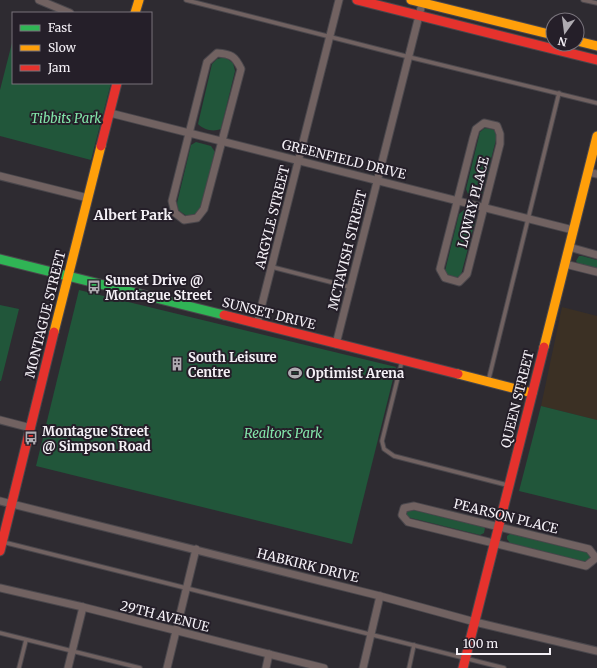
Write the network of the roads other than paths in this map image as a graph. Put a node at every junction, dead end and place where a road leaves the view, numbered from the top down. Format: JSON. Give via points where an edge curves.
{"nodes":[{"id":1,"x":39,"y":0,"type":"edge"},
{"id":2,"x":139,"y":0,"type":"edge"},
{"id":3,"x":186,"y":0,"type":"edge"},
{"id":4,"x":339,"y":0,"type":"edge"},
{"id":5,"x":357,"y":0,"type":"edge"},
{"id":6,"x":411,"y":0,"type":"edge"},
{"id":7,"x":583,"y":0,"type":"edge"},
{"id":8,"x":423,"y":2,"type":"edge"},
{"id":9,"x":597,"y":4,"type":"edge"},
{"id":10,"x":68,"y":12,"type":"edge"},
{"id":11,"x":135,"y":12,"type":"edge"},
{"id":12,"x":419,"y":16,"type":"junction"},
{"id":13,"x":545,"y":33,"type":"edge"},
{"id":14,"x":330,"y":36,"type":"junction"},
{"id":15,"x":585,"y":43,"type":"edge"},
{"id":16,"x":597,"y":46,"type":"edge"},
{"id":17,"x":409,"y":57,"type":"junction"},
{"id":18,"x":597,"y":60,"type":"edge"},
{"id":19,"x":117,"y":84,"type":"edge"},
{"id":20,"x":559,"y":93,"type":"junction"},
{"id":21,"x":597,"y":103,"type":"edge"},
{"id":22,"x":110,"y":113,"type":"junction"},
{"id":23,"x":189,"y":133,"type":"junction"},
{"id":24,"x":597,"y":136,"type":"edge"},
{"id":25,"x":222,"y":140,"type":"junction"},
{"id":26,"x":299,"y":160,"type":"junction"},
{"id":27,"x":593,"y":173,"type":"edge"},
{"id":28,"x":0,"y":176,"type":"edge"},
{"id":29,"x":377,"y":180,"type":"junction"},
{"id":30,"x":88,"y":198,"type":"junction"},
{"id":31,"x":457,"y":200,"type":"junction"},
{"id":32,"x":483,"y":207,"type":"junction"},
{"id":33,"x":528,"y":218,"type":"junction"},
{"id":34,"x":573,"y":230,"type":"junction"},
{"id":35,"x":569,"y":247,"type":"junction"},
{"id":36,"x":597,"y":255,"type":"edge"},
{"id":37,"x":0,"y":260,"type":"edge"},
{"id":38,"x":565,"y":264,"type":"junction"},
{"id":39,"x":272,"y":267,"type":"junction"},
{"id":40,"x":597,"y":272,"type":"edge"},
{"id":41,"x":68,"y":276,"type":"junction"},
{"id":42,"x":350,"y":287,"type":"junction"},
{"id":43,"x":257,"y":324,"type":"junction"},
{"id":44,"x":336,"y":344,"type":"junction"},
{"id":45,"x":402,"y":360,"type":"junction"},
{"id":46,"x":488,"y":382,"type":"junction"},
{"id":47,"x":532,"y":393,"type":"junction"},
{"id":48,"x":0,"y":420,"type":"edge"},
{"id":49,"x":31,"y":428,"type":"junction"},
{"id":50,"x":508,"y":485,"type":"junction"},
{"id":51,"x":0,"y":500,"type":"edge"},
{"id":52,"x":12,"y":504,"type":"junction"},
{"id":53,"x":498,"y":527,"type":"junction"},
{"id":54,"x":494,"y":542,"type":"junction"},
{"id":55,"x":1,"y":544,"type":"edge"},
{"id":56,"x":196,"y":549,"type":"junction"},
{"id":57,"x":0,"y":588,"type":"edge"},
{"id":58,"x":186,"y":589,"type":"junction"},
{"id":59,"x":380,"y":596,"type":"junction"},
{"id":60,"x":83,"y":607,"type":"junction"},
{"id":61,"x":475,"y":622,"type":"junction"},
{"id":62,"x":175,"y":632,"type":"junction"},
{"id":63,"x":0,"y":633,"type":"edge"},
{"id":64,"x":371,"y":634,"type":"junction"},
{"id":65,"x":26,"y":640,"type":"junction"},
{"id":66,"x":414,"y":645,"type":"junction"},
{"id":67,"x":72,"y":651,"type":"junction"},
{"id":68,"x":597,"y":651,"type":"edge"},
{"id":69,"x":269,"y":654,"type":"junction"},
{"id":70,"x":466,"y":658,"type":"junction"},
{"id":71,"x":120,"y":663,"type":"junction"},
{"id":72,"x":19,"y":668,"type":"edge"},
{"id":73,"x":68,"y":668,"type":"edge"},
{"id":74,"x":118,"y":668,"type":"edge"},
{"id":75,"x":140,"y":668,"type":"edge"},
{"id":76,"x":167,"y":668,"type":"edge"},
{"id":77,"x":266,"y":668,"type":"edge"},
{"id":78,"x":324,"y":668,"type":"edge"},
{"id":79,"x":363,"y":668,"type":"edge"},
{"id":80,"x":409,"y":668,"type":"edge"},
{"id":81,"x":463,"y":668,"type":"edge"},
{"id":82,"x":504,"y":668,"type":"edge"}],
"edges":[{"from":1,"to":10,"type":"street"},
{"from":2,"to":11,"type":"street"},
{"from":3,"to":14,"type":"lane"},
{"from":4,"to":14,"type":"street","name":"ARGYLE STREET"},
{"from":5,"to":12,"type":"street"},
{"from":6,"to":8,"type":"street"},
{"from":7,"to":9,"type":"lane"},
{"from":8,"to":12,"type":"street","name":"MCTAVISH STREET"},
{"from":8,"to":13,"type":"street"},
{"from":12,"to":17,"type":"street","name":"MCTAVISH STREET"},
{"from":12,"to":18,"type":"street"},
{"from":14,"to":17,"type":"lane"},
{"from":14,"to":26,"type":"street","name":"ARGYLE STREET"},
{"from":15,"to":16,"type":"street"},
{"from":17,"to":20,"type":"lane"},
{"from":17,"to":29,"type":"street","name":"MCTAVISH STREET"},
{"from":19,"to":22,"type":"street","name":"MONTAGUE STREET"},
{"from":20,"to":21,"type":"lane"},
{"from":20,"to":33,"type":"lane"},
{"from":22,"to":23,"type":"street","name":"GREENFIELD DRIVE"},
{"from":22,"to":30,"type":"street","name":"MONTAGUE STREET"},
{"from":23,"to":25,"type":"street","name":"GREENFIELD DRIVE"},
{"from":23,"to":25,"type":"street","via":[[172,201],[175,213],[184,220],[197,218],[204,208]]},
{"from":23,"to":25,"type":"street","via":[[207,62],[217,53],[227,54],[236,58],[241,69]]},
{"from":24,"to":27,"type":"street","name":"QUEEN STREET"},
{"from":25,"to":26,"type":"street","name":"GREENFIELD DRIVE"},
{"from":26,"to":29,"type":"street","name":"GREENFIELD DRIVE"},
{"from":26,"to":39,"type":"street","name":"ARGYLE STREET"},
{"from":27,"to":34,"type":"street","name":"QUEEN STREET"},
{"from":28,"to":30,"type":"street"},
{"from":29,"to":31,"type":"street","name":"GREENFIELD DRIVE"},
{"from":29,"to":42,"type":"street","name":"MCTAVISH STREET"},
{"from":30,"to":41,"type":"street","name":"MONTAGUE STREET"},
{"from":31,"to":32,"type":"street","name":"GREENFIELD DRIVE"},
{"from":31,"to":32,"type":"street","name":"LOWRY PLACE","via":[[440,269],[445,278],[459,282],[467,274]]},
{"from":31,"to":32,"type":"street","name":"LOWRY PLACE","via":[[476,129],[484,123],[497,126],[500,144]]},
{"from":32,"to":33,"type":"street","name":"GREENFIELD DRIVE"},
{"from":33,"to":34,"type":"street","name":"GREENFIELD DRIVE"},
{"from":33,"to":46,"type":"lane"},
{"from":34,"to":35,"type":"street","name":"QUEEN STREET"},
{"from":35,"to":36,"type":"street"},
{"from":35,"to":38,"type":"street","name":"QUEEN STREET"},
{"from":37,"to":41,"type":"street","name":"SUNSET DRIVE"},
{"from":38,"to":40,"type":"street"},
{"from":38,"to":47,"type":"street","name":"QUEEN STREET"},
{"from":39,"to":42,"type":"lane"},
{"from":39,"to":43,"type":"street","name":"ARGYLE STREET"},
{"from":41,"to":43,"type":"street","name":"SUNSET DRIVE"},
{"from":41,"to":49,"type":"street","name":"MONTAGUE STREET"},
{"from":42,"to":44,"type":"street","name":"MCTAVISH STREET"},
{"from":43,"to":44,"type":"street","name":"SUNSET DRIVE"},
{"from":44,"to":45,"type":"street","name":"SUNSET DRIVE"},
{"from":45,"to":46,"type":"street","name":"SUNSET DRIVE"},
{"from":45,"to":50,"type":"lane","via":[[382,441],[384,449],[394,456]]},
{"from":46,"to":47,"type":"street","name":"SUNSET DRIVE"},
{"from":47,"to":50,"type":"street","name":"QUEEN STREET"},
{"from":48,"to":49,"type":"street"},
{"from":49,"to":52,"type":"street","name":"MONTAGUE STREET"},
{"from":50,"to":53,"type":"street","name":"QUEEN STREET"},
{"from":51,"to":52,"type":"street","name":"HABKIRK DRIVE"},
{"from":52,"to":55,"type":"street","name":"MONTAGUE STREET"},
{"from":52,"to":56,"type":"street","name":"HABKIRK DRIVE"},
{"from":53,"to":54,"type":"street","name":"QUEEN STREET"},
{"from":53,"to":54,"type":"street","name":"PEARSON PLACE","via":[[414,506],[404,508],[402,515],[408,522]]},
{"from":53,"to":54,"type":"street","name":"PEARSON PLACE","via":[[589,549],[596,558],[586,566]]},
{"from":54,"to":61,"type":"street","name":"QUEEN STREET"},
{"from":55,"to":58,"type":"lane"},
{"from":56,"to":58,"type":"street"},
{"from":56,"to":59,"type":"street","name":"HABKIRK DRIVE"},
{"from":57,"to":60,"type":"street","name":"29TH AVENUE"},
{"from":58,"to":62,"type":"street"},
{"from":58,"to":64,"type":"lane"},
{"from":59,"to":61,"type":"street","name":"HABKIRK DRIVE"},
{"from":59,"to":64,"type":"street"},
{"from":60,"to":62,"type":"street","name":"29TH AVENUE"},
{"from":60,"to":67,"type":"street"},
{"from":61,"to":68,"type":"street","name":"HABKIRK DRIVE"},
{"from":61,"to":70,"type":"street","name":"QUEEN STREET"},
{"from":62,"to":69,"type":"street","name":"29TH AVENUE"},
{"from":62,"to":76,"type":"street"},
{"from":63,"to":65,"type":"lane"},
{"from":64,"to":66,"type":"lane"},
{"from":64,"to":79,"type":"street"},
{"from":65,"to":67,"type":"lane"},
{"from":65,"to":72,"type":"lane"},
{"from":66,"to":70,"type":"lane"},
{"from":66,"to":80,"type":"lane"},
{"from":67,"to":71,"type":"lane"},
{"from":67,"to":73,"type":"street"},
{"from":69,"to":77,"type":"street"},
{"from":69,"to":78,"type":"street","name":"29TH AVENUE"},
{"from":70,"to":81,"type":"street","name":"QUEEN STREET"},
{"from":70,"to":82,"type":"lane"},
{"from":71,"to":74,"type":"lane"},
{"from":71,"to":75,"type":"lane"}]}
